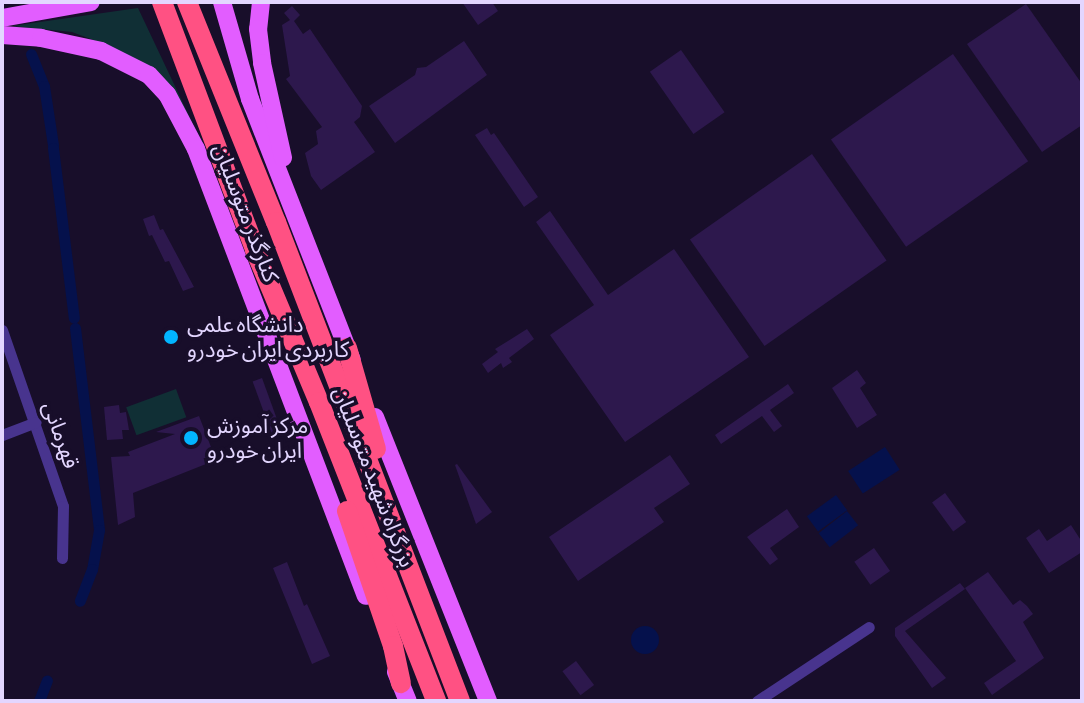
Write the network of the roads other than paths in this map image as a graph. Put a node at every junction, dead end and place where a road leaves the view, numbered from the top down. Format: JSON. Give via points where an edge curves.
{"nodes":[{"id":1,"x":91,"y":2,"type":"edge"},
{"id":2,"x":162,"y":2,"type":"edge"},
{"id":3,"x":187,"y":2,"type":"edge"},
{"id":4,"x":222,"y":2,"type":"edge"},
{"id":5,"x":261,"y":2,"type":"edge"},
{"id":6,"x":2,"y":18,"type":"edge"},
{"id":7,"x":2,"y":35,"type":"edge"},
{"id":8,"x":294,"y":212,"type":"junction"},
{"id":9,"x":2,"y":330,"type":"edge"},
{"id":10,"x":347,"y":348,"type":"junction"},
{"id":11,"x":319,"y":402,"type":"junction"},
{"id":12,"x":36,"y":422,"type":"junction"},
{"id":13,"x":2,"y":435,"type":"edge"},
{"id":14,"x":62,"y":558,"type":"dead end"},
{"id":15,"x":415,"y":583,"type":"junction"},
{"id":16,"x":869,"y":627,"type":"dead end"},
{"id":17,"x":404,"y":692,"type":"edge"},
{"id":18,"x":436,"y":701,"type":"edge"},
{"id":19,"x":460,"y":701,"type":"edge"},
{"id":20,"x":488,"y":701,"type":"edge"},
{"id":21,"x":757,"y":701,"type":"edge"}],
"edges":[{"from":1,"to":6,"type":"main road"},
{"from":2,"to":11,"type":"highway","name":"بزرگراه شهید متوسلیان","via":[[255,250]]},
{"from":3,"to":15,"type":"highway","name":"بزرگراه شهید متوسلیان"},
{"from":4,"to":8,"type":"main road","name":"کنارگذر متوسلیان","via":[[250,99]]},
{"from":5,"to":8,"type":"main road","via":[[262,63]]},
{"from":7,"to":17,"type":"main road","name":"کنارگذر متوسلیان","via":[[101,51],[149,75],[167,94],[196,149]]},
{"from":8,"to":10,"type":"main road","name":"کنارگذر متوسلیان"},
{"from":9,"to":12,"type":"street","name":"قهرمانی"},
{"from":10,"to":15,"type":"highway"},
{"from":10,"to":20,"type":"main road","name":"کنارگذر متوسلیان"},
{"from":11,"to":17,"type":"highway","via":[[335,474]]},
{"from":11,"to":18,"type":"highway","name":"بزرگراه شهید متوسلیان"},
{"from":12,"to":13,"type":"street"},
{"from":12,"to":14,"type":"street","name":"قهرمانی","via":[[63,506]]},
{"from":15,"to":19,"type":"highway","name":"بزرگراه شهید متوسلیان"},
{"from":16,"to":21,"type":"street"}]}
